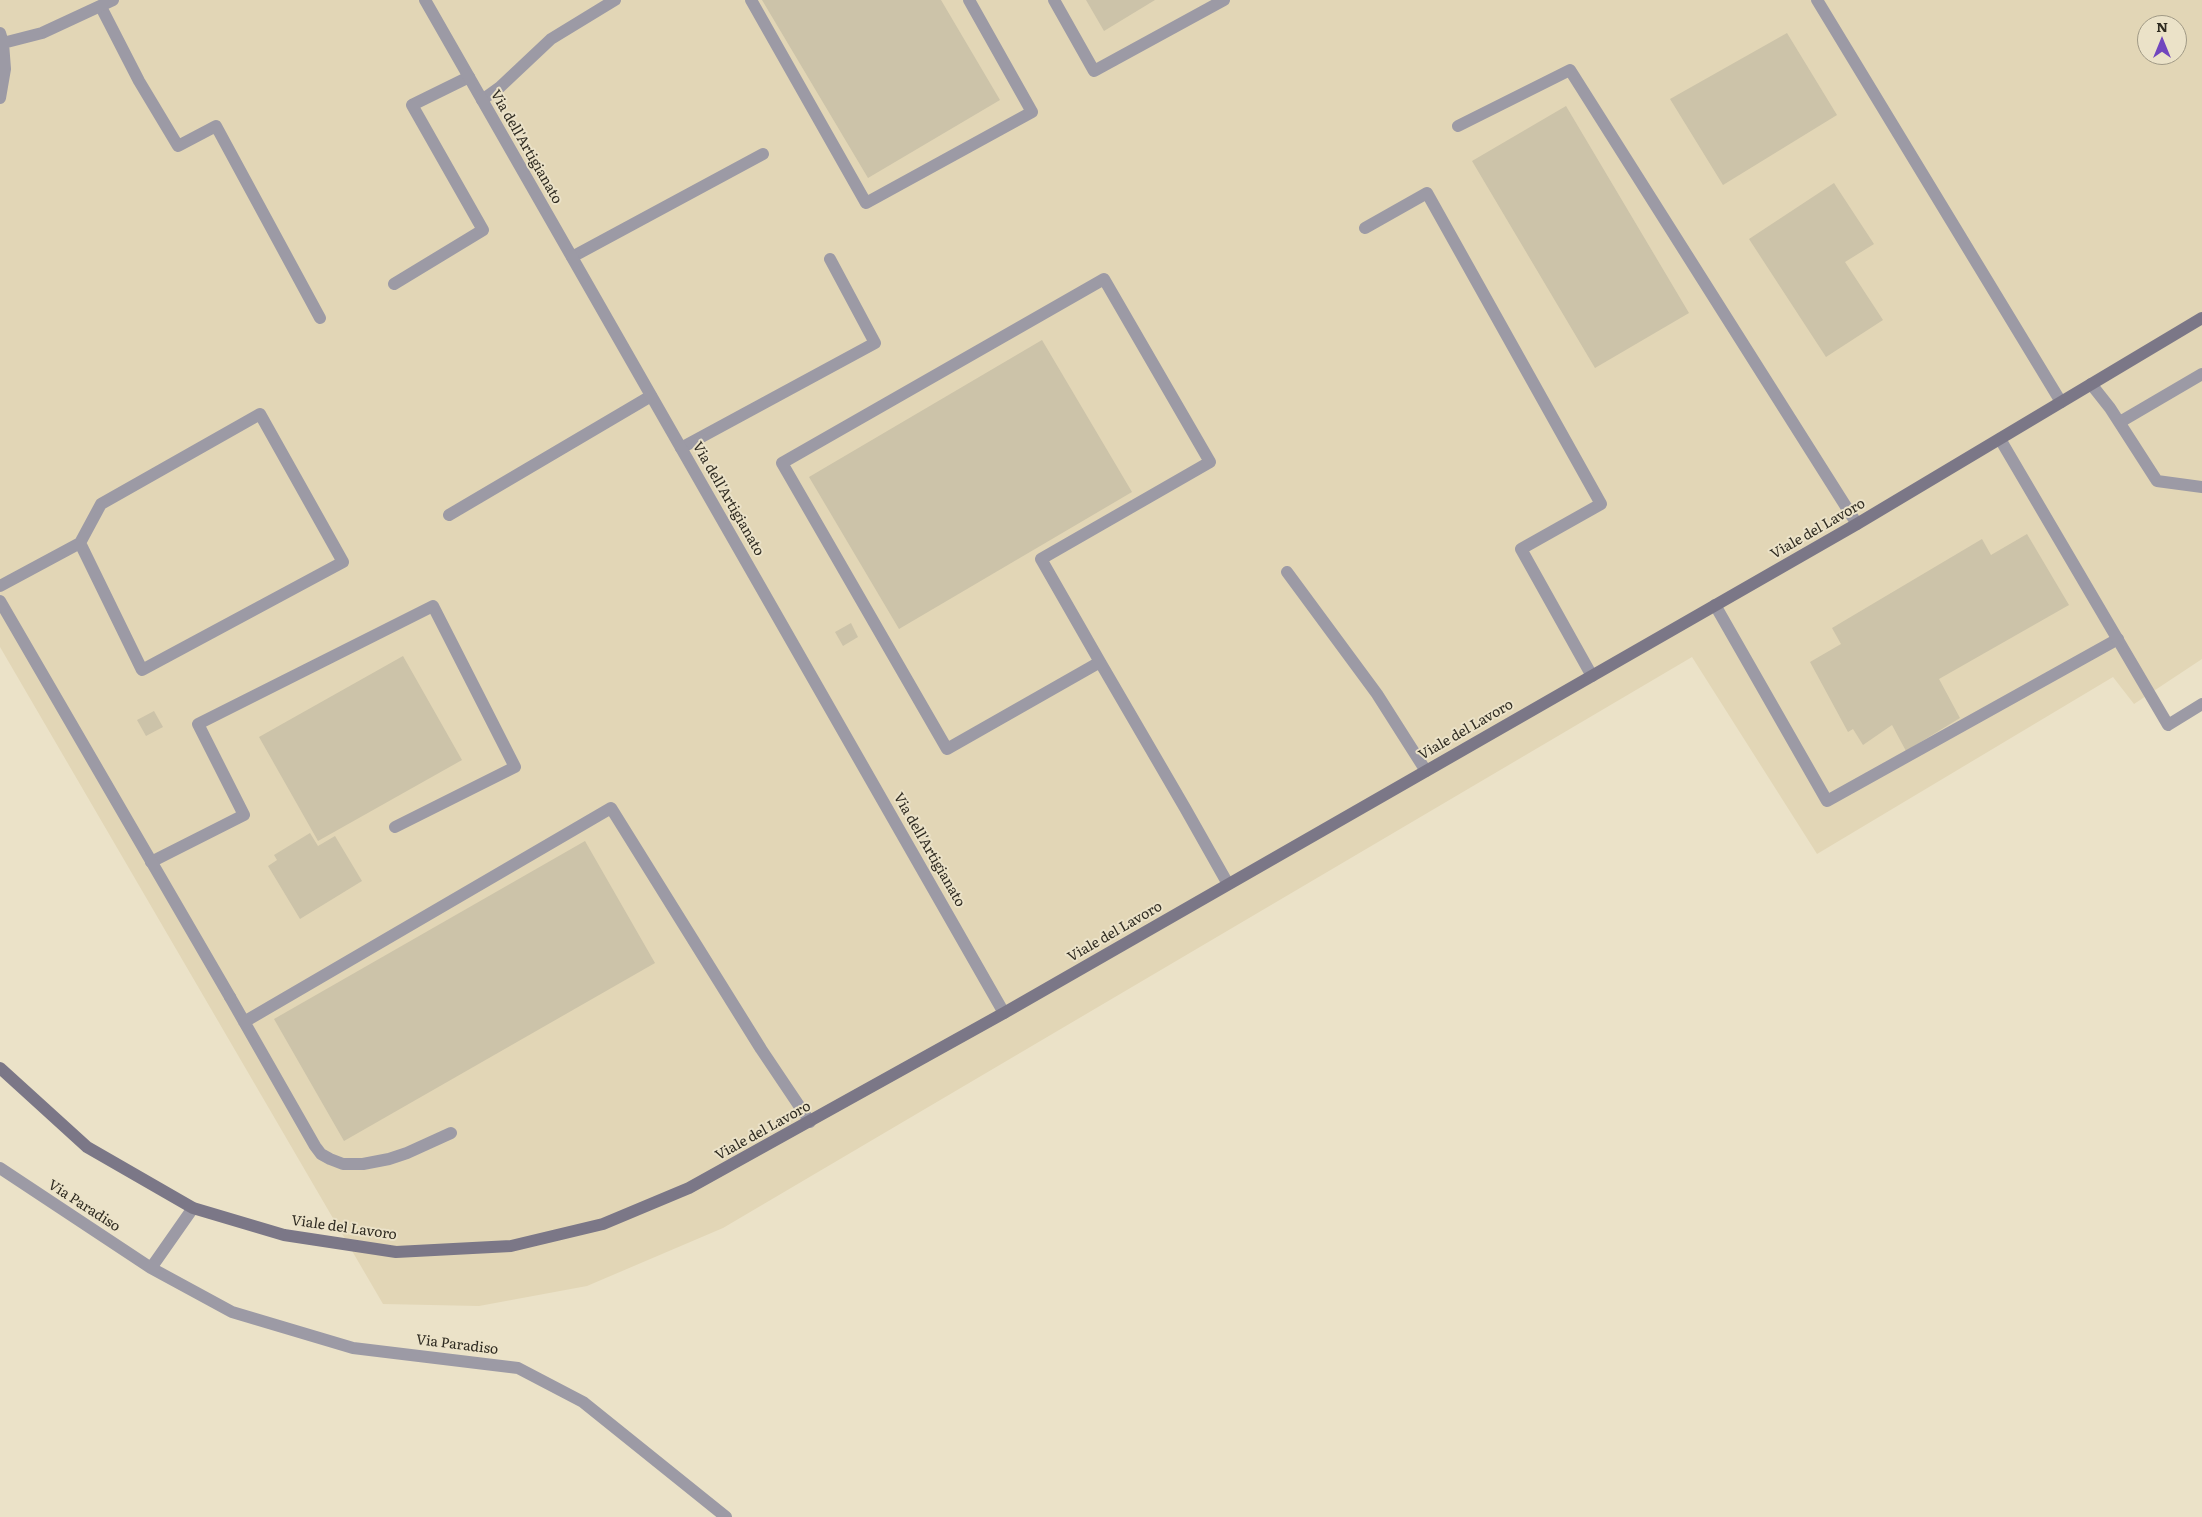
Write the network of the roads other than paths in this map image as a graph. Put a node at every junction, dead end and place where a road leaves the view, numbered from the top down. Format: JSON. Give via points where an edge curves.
{"nodes":[{"id":1,"x":113,"y":0,"type":"edge"},
{"id":2,"x":425,"y":0,"type":"edge"},
{"id":3,"x":616,"y":0,"type":"edge"},
{"id":4,"x":750,"y":0,"type":"edge"},
{"id":5,"x":969,"y":0,"type":"edge"},
{"id":6,"x":1054,"y":0,"type":"edge"},
{"id":7,"x":1224,"y":0,"type":"edge"},
{"id":8,"x":1818,"y":0,"type":"edge"},
{"id":9,"x":101,"y":7,"type":"junction"},
{"id":10,"x":2,"y":38,"type":"edge"},
{"id":11,"x":469,"y":77,"type":"junction"},
{"id":12,"x":0,"y":98,"type":"edge"},
{"id":13,"x":482,"y":100,"type":"junction"},
{"id":14,"x":1458,"y":126,"type":"dead end"},
{"id":15,"x":763,"y":154,"type":"dead end"},
{"id":16,"x":1365,"y":228,"type":"dead end"},
{"id":17,"x":572,"y":257,"type":"junction"},
{"id":18,"x":830,"y":259,"type":"dead end"},
{"id":19,"x":394,"y":284,"type":"dead end"},
{"id":20,"x":320,"y":318,"type":"dead end"},
{"id":21,"x":2202,"y":318,"type":"edge"},
{"id":22,"x":2202,"y":374,"type":"edge"},
{"id":23,"x":2091,"y":384,"type":"junction"},
{"id":24,"x":651,"y":396,"type":"junction"},
{"id":25,"x":2061,"y":402,"type":"junction"},
{"id":26,"x":2120,"y":422,"type":"junction"},
{"id":27,"x":2000,"y":439,"type":"junction"},
{"id":28,"x":681,"y":448,"type":"junction"},
{"id":29,"x":2202,"y":487,"type":"edge"},
{"id":30,"x":449,"y":515,"type":"dead end"},
{"id":31,"x":1856,"y":524,"type":"junction"},
{"id":32,"x":80,"y":543,"type":"junction"},
{"id":33,"x":1287,"y":572,"type":"dead end"},
{"id":34,"x":0,"y":586,"type":"edge"},
{"id":35,"x":0,"y":602,"type":"edge"},
{"id":36,"x":1715,"y":605,"type":"junction"},
{"id":37,"x":2118,"y":639,"type":"junction"},
{"id":38,"x":1100,"y":662,"type":"junction"},
{"id":39,"x":1592,"y":676,"type":"junction"},
{"id":40,"x":2202,"y":704,"type":"edge"},
{"id":41,"x":1426,"y":770,"type":"junction"},
{"id":42,"x":395,"y":828,"type":"dead end"},
{"id":43,"x":151,"y":862,"type":"junction"},
{"id":44,"x":1228,"y":884,"type":"junction"},
{"id":45,"x":1004,"y":1013,"type":"junction"},
{"id":46,"x":244,"y":1022,"type":"junction"},
{"id":47,"x":0,"y":1068,"type":"edge"},
{"id":48,"x":810,"y":1122,"type":"junction"},
{"id":49,"x":451,"y":1133,"type":"dead end"},
{"id":50,"x":0,"y":1168,"type":"edge"},
{"id":51,"x":193,"y":1208,"type":"junction"},
{"id":52,"x":151,"y":1268,"type":"junction"},
{"id":53,"x":726,"y":1517,"type":"edge"}],
"edges":[{"from":1,"to":9,"type":"street"},
{"from":2,"to":11,"type":"street","name":"Via dell'Artigianato"},
{"from":3,"to":13,"type":"street","via":[[551,38]]},
{"from":4,"to":5,"type":"street","via":[[866,203],[1032,112]]},
{"from":6,"to":7,"type":"street","via":[[1094,71]]},
{"from":8,"to":25,"type":"street"},
{"from":9,"to":10,"type":"street","via":[[42,33]]},
{"from":9,"to":20,"type":"street","via":[[139,81],[178,146],[216,126]]},
{"from":10,"to":12,"type":"street","via":[[5,69]]},
{"from":11,"to":13,"type":"street","name":"Via dell'Artigianato"},
{"from":11,"to":19,"type":"street","via":[[412,105],[483,230]]},
{"from":13,"to":17,"type":"street","name":"Via dell'Artigianato"},
{"from":14,"to":31,"type":"street","via":[[1570,70]]},
{"from":15,"to":17,"type":"street"},
{"from":16,"to":39,"type":"street","via":[[1427,193],[1601,504],[1521,549]]},
{"from":17,"to":24,"type":"street","name":"Via dell'Artigianato"},
{"from":18,"to":28,"type":"street","via":[[876,343]]},
{"from":21,"to":23,"type":"street","name":"Viale del Lavoro"},
{"from":22,"to":26,"type":"street"},
{"from":23,"to":25,"type":"street","name":"Viale del Lavoro"},
{"from":23,"to":26,"type":"street"},
{"from":24,"to":28,"type":"street","name":"Via dell'Artigianato"},
{"from":24,"to":30,"type":"street"},
{"from":25,"to":27,"type":"street","name":"Viale del Lavoro"},
{"from":26,"to":29,"type":"street","via":[[2157,481]]},
{"from":27,"to":31,"type":"street","name":"Viale del Lavoro"},
{"from":27,"to":37,"type":"street"},
{"from":28,"to":45,"type":"street","name":"Via dell'Artigianato"},
{"from":31,"to":36,"type":"street","name":"Viale del Lavoro"},
{"from":32,"to":32,"type":"street","via":[[101,504],[260,414],[343,562],[142,670]]},
{"from":32,"to":34,"type":"street"},
{"from":33,"to":41,"type":"street","via":[[1377,694]]},
{"from":35,"to":43,"type":"street"},
{"from":36,"to":37,"type":"street","via":[[1828,802]]},
{"from":36,"to":39,"type":"street","name":"Viale del Lavoro"},
{"from":37,"to":40,"type":"street","via":[[2168,725]]},
{"from":38,"to":38,"type":"street","via":[[1041,559],[1210,462],[1104,279],[782,463],[947,749]]},
{"from":38,"to":44,"type":"street"},
{"from":39,"to":41,"type":"street","name":"Viale del Lavoro"},
{"from":41,"to":44,"type":"street","name":"Viale del Lavoro"},
{"from":42,"to":43,"type":"street","via":[[515,767],[433,606],[198,724],[244,815]]},
{"from":43,"to":46,"type":"street"},
{"from":44,"to":45,"type":"street","name":"Viale del Lavoro"},
{"from":45,"to":48,"type":"street","name":"Viale del Lavoro"},
{"from":46,"to":48,"type":"street","via":[[611,808]]},
{"from":46,"to":49,"type":"street","via":[[315,1146],[330,1160],[343,1164],[389,1160]]},
{"from":47,"to":51,"type":"street","name":"Viale del Lavoro","via":[[87,1147]]},
{"from":48,"to":51,"type":"street","name":"Viale del Lavoro","via":[[664,1199],[603,1224],[511,1246],[396,1252],[284,1235]]},
{"from":50,"to":52,"type":"street","name":"Via Paradiso"},
{"from":51,"to":52,"type":"street"},
{"from":52,"to":53,"type":"street","name":"Via Paradiso","via":[[232,1312],[353,1348],[518,1368],[583,1402]]}]}
